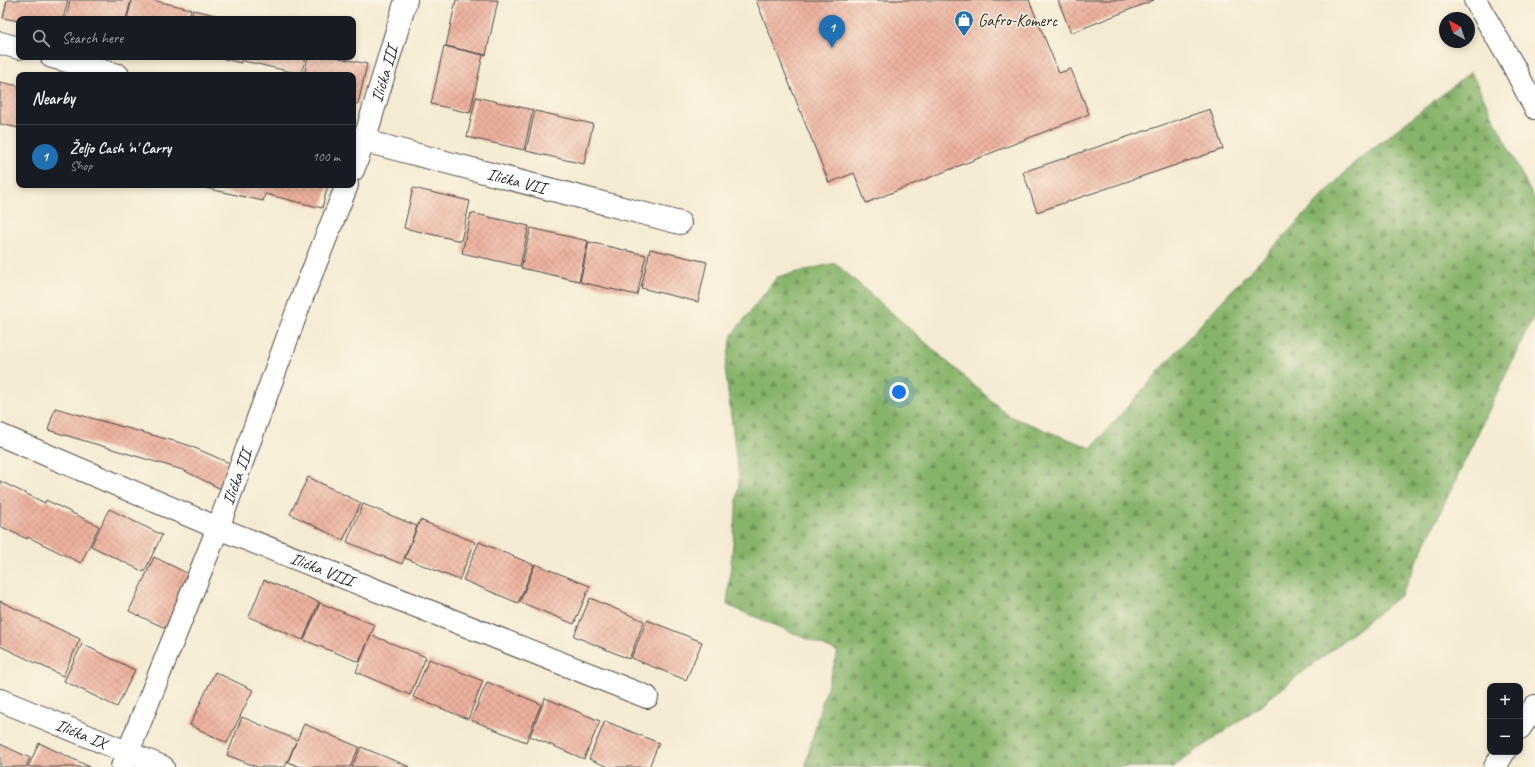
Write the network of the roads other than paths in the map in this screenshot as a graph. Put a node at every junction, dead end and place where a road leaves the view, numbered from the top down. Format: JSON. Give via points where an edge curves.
{"nodes":[{"id":1,"x":406,"y":0,"type":"edge"},
{"id":2,"x":1475,"y":0,"type":"edge"},
{"id":3,"x":0,"y":43,"type":"edge"},
{"id":4,"x":16,"y":47,"type":"edge"},
{"id":5,"x":63,"y":60,"type":"edge"},
{"id":6,"x":107,"y":72,"type":"edge"},
{"id":7,"x":1535,"y":108,"type":"edge"},
{"id":8,"x":359,"y":140,"type":"edge"},
{"id":9,"x":356,"y":155,"type":"edge"},
{"id":10,"x":346,"y":188,"type":"edge"},
{"id":11,"x":680,"y":223,"type":"dead end"},
{"id":12,"x":0,"y":435,"type":"edge"},
{"id":13,"x":218,"y":528,"type":"junction"},
{"id":14,"x":647,"y":697,"type":"dead end"},
{"id":15,"x":0,"y":700,"type":"edge"},
{"id":16,"x":1535,"y":706,"type":"edge"},
{"id":17,"x":1523,"y":724,"type":"edge"},
{"id":18,"x":1502,"y":755,"type":"edge"},
{"id":19,"x":125,"y":760,"type":"edge"},
{"id":20,"x":163,"y":767,"type":"edge"},
{"id":21,"x":1495,"y":767,"type":"edge"}],
"edges":[{"from":1,"to":8,"type":"street","name":"Ilićka III"},
{"from":2,"to":7,"type":"street"},
{"from":3,"to":4,"type":"street"},
{"from":5,"to":6,"type":"street"},
{"from":8,"to":9,"type":"street","name":"Ilićka III"},
{"from":8,"to":11,"type":"street","name":"Ilićka VII"},
{"from":10,"to":13,"type":"street","name":"Ilićka III","via":[[303,296]]},
{"from":12,"to":13,"type":"street","name":"Ilićka VIII"},
{"from":13,"to":14,"type":"street","name":"Ilićka VIII"},
{"from":13,"to":19,"type":"street","name":"Ilićka III"},
{"from":15,"to":19,"type":"street","name":"Ilićka IX"},
{"from":16,"to":17,"type":"street"},
{"from":18,"to":21,"type":"street"},
{"from":19,"to":20,"type":"street","name":"Ilićka IX"}]}
